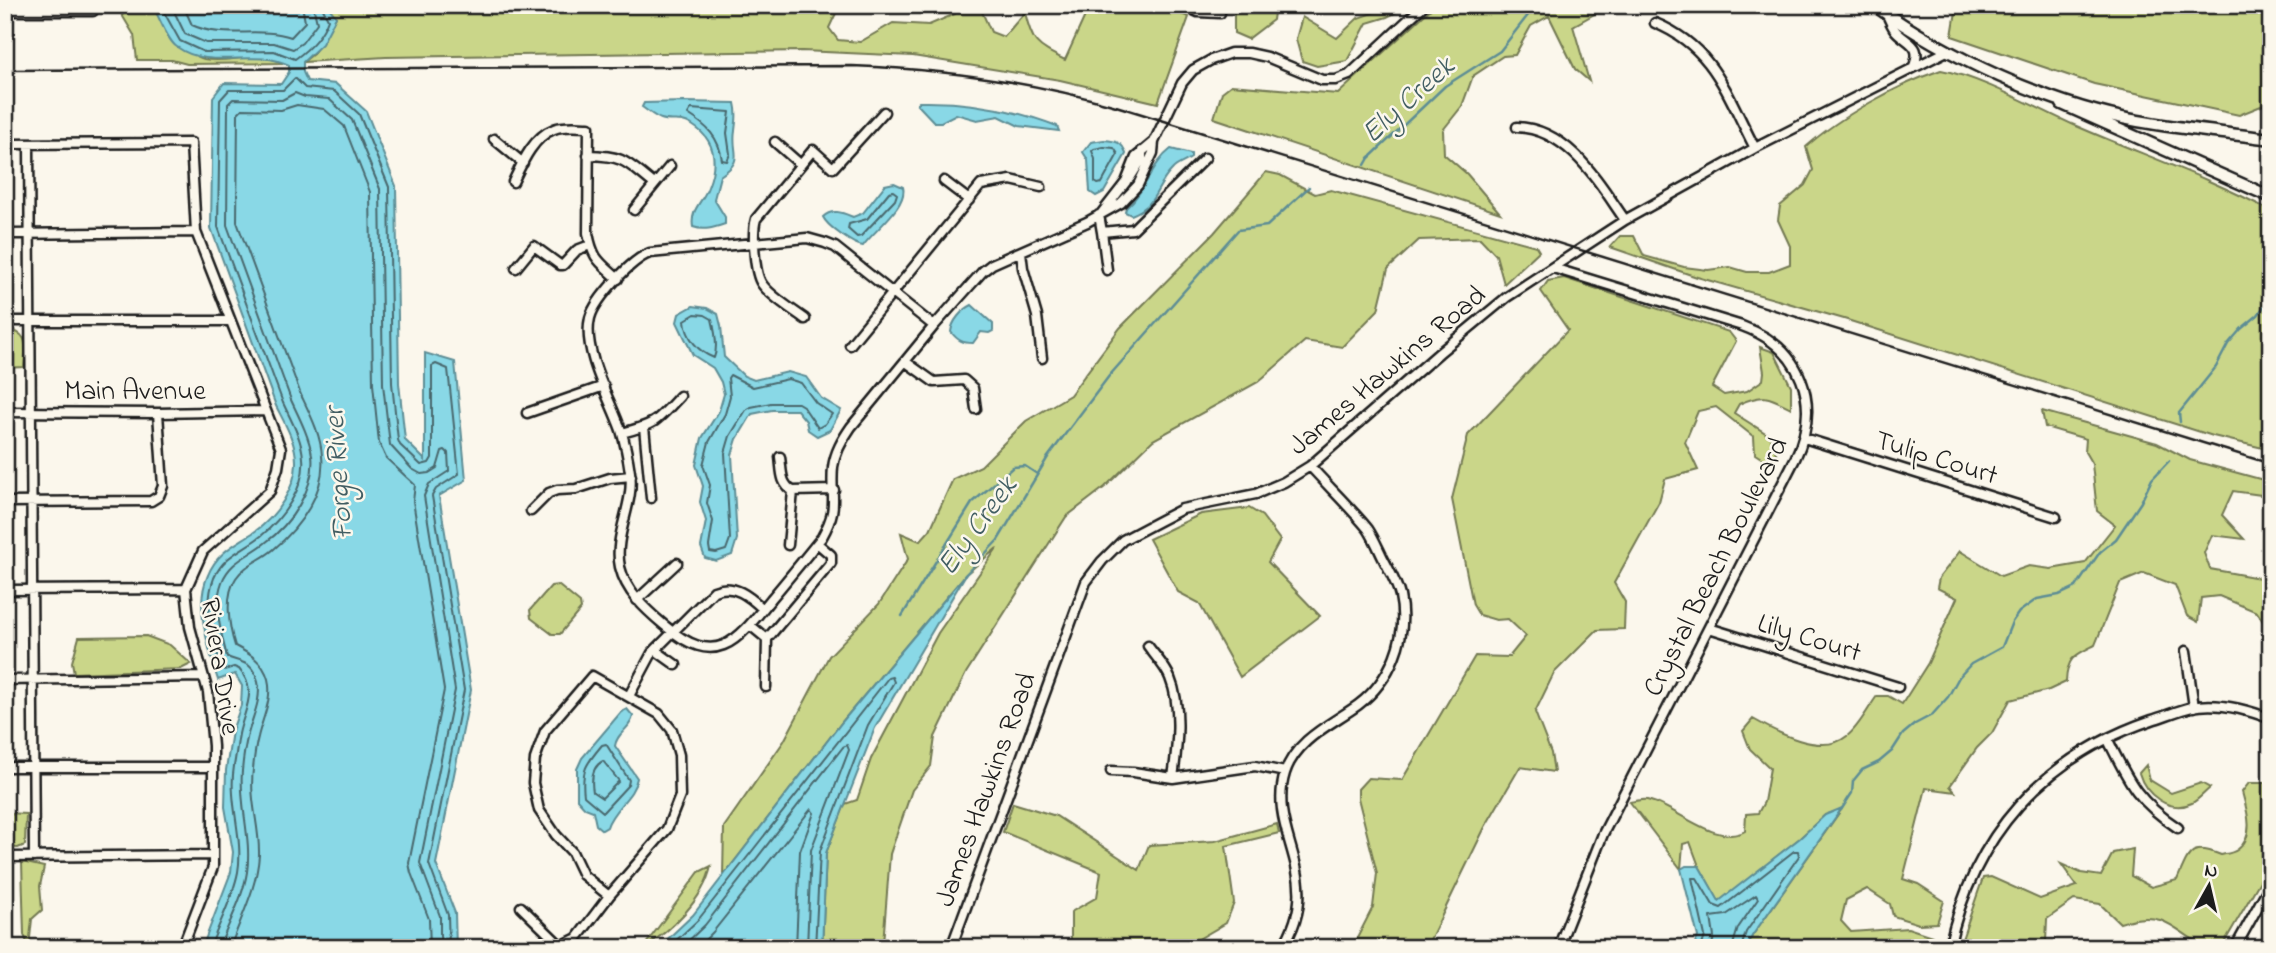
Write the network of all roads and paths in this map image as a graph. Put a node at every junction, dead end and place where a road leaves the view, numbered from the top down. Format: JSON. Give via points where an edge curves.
{"nodes":[{"id":1,"x":1183,"y":5,"type":"edge"},
{"id":2,"x":1424,"y":5,"type":"edge"},
{"id":3,"x":1874,"y":5,"type":"edge"},
{"id":4,"x":1220,"y":9,"type":"edge"},
{"id":5,"x":5,"y":11,"type":"edge"},
{"id":6,"x":93,"y":11,"type":"dead end"},
{"id":7,"x":1886,"y":13,"type":"junction"},
{"id":8,"x":1655,"y":23,"type":"dead end"},
{"id":9,"x":1947,"y":51,"type":"junction"},
{"id":10,"x":1913,"y":68,"type":"junction"},
{"id":11,"x":2030,"y":88,"type":"junction"},
{"id":12,"x":884,"y":112,"type":"dead end"},
{"id":13,"x":1517,"y":127,"type":"dead end"},
{"id":14,"x":494,"y":139,"type":"dead end"},
{"id":15,"x":2271,"y":139,"type":"edge"},
{"id":16,"x":775,"y":142,"type":"dead end"},
{"id":17,"x":1154,"y":142,"type":"junction"},
{"id":18,"x":5,"y":144,"type":"edge"},
{"id":19,"x":29,"y":145,"type":"junction"},
{"id":20,"x":1755,"y":148,"type":"junction"},
{"id":21,"x":588,"y":156,"type":"junction"},
{"id":22,"x":1205,"y":158,"type":"dead end"},
{"id":23,"x":523,"y":163,"type":"junction"},
{"id":24,"x":800,"y":164,"type":"junction"},
{"id":25,"x":670,"y":166,"type":"dead end"},
{"id":26,"x":944,"y":181,"type":"dead end"},
{"id":27,"x":513,"y":182,"type":"dead end"},
{"id":28,"x":1126,"y":182,"type":"junction"},
{"id":29,"x":654,"y":184,"type":"junction"},
{"id":30,"x":1041,"y":187,"type":"dead end"},
{"id":31,"x":1135,"y":188,"type":"junction"},
{"id":32,"x":2271,"y":197,"type":"edge"},
{"id":33,"x":969,"y":200,"type":"junction"},
{"id":34,"x":634,"y":210,"type":"dead end"},
{"id":35,"x":1099,"y":215,"type":"junction"},
{"id":36,"x":1625,"y":220,"type":"junction"},
{"id":37,"x":196,"y":232,"type":"junction"},
{"id":38,"x":1102,"y":232,"type":"junction"},
{"id":39,"x":5,"y":234,"type":"edge"},
{"id":40,"x":30,"y":234,"type":"junction"},
{"id":41,"x":590,"y":244,"type":"junction"},
{"id":42,"x":755,"y":244,"type":"junction"},
{"id":43,"x":1021,"y":252,"type":"junction"},
{"id":44,"x":516,"y":268,"type":"dead end"},
{"id":45,"x":1553,"y":268,"type":"junction"},
{"id":46,"x":1107,"y":270,"type":"dead end"},
{"id":47,"x":618,"y":279,"type":"junction"},
{"id":48,"x":892,"y":293,"type":"junction"},
{"id":49,"x":805,"y":319,"type":"dead end"},
{"id":50,"x":5,"y":321,"type":"edge"},
{"id":51,"x":30,"y":321,"type":"junction"},
{"id":52,"x":230,"y":321,"type":"junction"},
{"id":53,"x":934,"y":326,"type":"junction"},
{"id":54,"x":850,"y":345,"type":"dead end"},
{"id":55,"x":1042,"y":358,"type":"dead end"},
{"id":56,"x":906,"y":362,"type":"junction"},
{"id":57,"x":604,"y":386,"type":"junction"},
{"id":58,"x":680,"y":396,"type":"dead end"},
{"id":59,"x":976,"y":408,"type":"dead end"},
{"id":60,"x":265,"y":411,"type":"junction"},
{"id":61,"x":5,"y":412,"type":"edge"},
{"id":62,"x":30,"y":412,"type":"junction"},
{"id":63,"x":158,"y":413,"type":"junction"},
{"id":64,"x":527,"y":413,"type":"dead end"},
{"id":65,"x":644,"y":427,"type":"junction"},
{"id":66,"x":622,"y":433,"type":"junction"},
{"id":67,"x":1804,"y":438,"type":"junction"},
{"id":68,"x":780,"y":457,"type":"dead end"},
{"id":69,"x":1310,"y":466,"type":"junction"},
{"id":70,"x":631,"y":476,"type":"junction"},
{"id":71,"x":834,"y":490,"type":"junction"},
{"id":72,"x":793,"y":491,"type":"junction"},
{"id":73,"x":651,"y":498,"type":"dead end"},
{"id":74,"x":5,"y":502,"type":"edge"},
{"id":75,"x":31,"y":502,"type":"junction"},
{"id":76,"x":531,"y":511,"type":"dead end"},
{"id":77,"x":2056,"y":517,"type":"dead end"},
{"id":78,"x":817,"y":543,"type":"junction"},
{"id":79,"x":788,"y":545,"type":"dead end"},
{"id":80,"x":677,"y":563,"type":"dead end"},
{"id":81,"x":186,"y":589,"type":"junction"},
{"id":82,"x":5,"y":590,"type":"edge"},
{"id":83,"x":32,"y":591,"type":"junction"},
{"id":84,"x":637,"y":600,"type":"junction"},
{"id":85,"x":764,"y":609,"type":"junction"},
{"id":86,"x":750,"y":625,"type":"junction"},
{"id":87,"x":1709,"y":628,"type":"junction"},
{"id":88,"x":673,"y":632,"type":"junction"},
{"id":89,"x":767,"y":639,"type":"junction"},
{"id":90,"x":1148,"y":646,"type":"dead end"},
{"id":91,"x":655,"y":650,"type":"junction"},
{"id":92,"x":2186,"y":651,"type":"dead end"},
{"id":93,"x":676,"y":666,"type":"dead end"},
{"id":94,"x":204,"y":677,"type":"junction"},
{"id":95,"x":5,"y":680,"type":"edge"},
{"id":96,"x":33,"y":680,"type":"junction"},
{"id":97,"x":766,"y":687,"type":"dead end"},
{"id":98,"x":1898,"y":687,"type":"dead end"},
{"id":99,"x":629,"y":696,"type":"junction"},
{"id":100,"x":2194,"y":707,"type":"junction"},
{"id":101,"x":2271,"y":719,"type":"edge"},
{"id":102,"x":2108,"y":740,"type":"junction"},
{"id":103,"x":33,"y":766,"type":"junction"},
{"id":104,"x":5,"y":767,"type":"edge"},
{"id":105,"x":212,"y":767,"type":"junction"},
{"id":106,"x":1111,"y":772,"type":"dead end"},
{"id":107,"x":1285,"y":772,"type":"junction"},
{"id":108,"x":1173,"y":778,"type":"junction"},
{"id":109,"x":2178,"y":828,"type":"dead end"},
{"id":110,"x":214,"y":855,"type":"junction"},
{"id":111,"x":5,"y":857,"type":"edge"},
{"id":112,"x":34,"y":857,"type":"junction"},
{"id":113,"x":2271,"y":883,"type":"edge"},
{"id":114,"x":609,"y":896,"type":"junction"},
{"id":115,"x":521,"y":907,"type":"dead end"},
{"id":116,"x":559,"y":947,"type":"edge"},
{"id":117,"x":182,"y":948,"type":"edge"},
{"id":118,"x":951,"y":948,"type":"edge"},
{"id":119,"x":1282,"y":948,"type":"edge"},
{"id":120,"x":1558,"y":948,"type":"edge"},
{"id":121,"x":1949,"y":948,"type":"edge"},
{"id":122,"x":2235,"y":948,"type":"edge"}],
"edges":[{"from":1,"to":4,"type":"street","via":[[1198,12]]},
{"from":2,"to":17,"type":"street","via":[[1355,70],[1336,80],[1322,80],[1249,53],[1211,60],[1182,83]]},
{"from":3,"to":7,"type":"main road"},
{"from":5,"to":6,"type":"street"},
{"from":7,"to":9,"type":"main road"},
{"from":7,"to":10,"type":"street","via":[[1917,52]]},
{"from":8,"to":20,"type":"street","via":[[1690,41],[1709,62]]},
{"from":9,"to":10,"type":"street","name":"James Hawkins Road"},
{"from":9,"to":11,"type":"main road"},
{"from":10,"to":20,"type":"street","name":"James Hawkins Road"},
{"from":11,"to":15,"type":"main road","via":[[2137,121]]},
{"from":11,"to":32,"type":"main road"},
{"from":12,"to":24,"type":"street","via":[[833,167],[813,150]]},
{"from":13,"to":36,"type":"street","via":[[1532,127],[1567,148]]},
{"from":14,"to":23,"type":"street"},
{"from":16,"to":24,"type":"street"},
{"from":17,"to":28,"type":"street","via":[[1142,151],[1142,159]]},
{"from":17,"to":31,"type":"street","via":[[1151,159]]},
{"from":18,"to":19,"type":"street"},
{"from":19,"to":37,"type":"street","name":"Riviera Drive","via":[[191,143]]},
{"from":19,"to":40,"type":"street"},
{"from":20,"to":36,"type":"street","name":"James Hawkins Road"},
{"from":21,"to":23,"type":"street","via":[[589,127],[555,128],[540,139]]},
{"from":21,"to":29,"type":"street","via":[[622,159]]},
{"from":21,"to":41,"type":"street"},
{"from":22,"to":38,"type":"street","via":[[1133,229]]},
{"from":23,"to":27,"type":"street"},
{"from":24,"to":42,"type":"street","via":[[755,219]]},
{"from":25,"to":29,"type":"street"},
{"from":26,"to":33,"type":"street"},
{"from":28,"to":31,"type":"street"},
{"from":28,"to":35,"type":"street"},
{"from":29,"to":34,"type":"street"},
{"from":30,"to":33,"type":"street","via":[[1011,180],[981,185]]},
{"from":31,"to":35,"type":"street","via":[[1121,204]]},
{"from":33,"to":48,"type":"street"},
{"from":35,"to":38,"type":"street"},
{"from":35,"to":43,"type":"street"},
{"from":36,"to":45,"type":"street","name":"James Hawkins Road"},
{"from":37,"to":40,"type":"street"},
{"from":37,"to":52,"type":"street","name":"Riviera Drive"},
{"from":38,"to":46,"type":"street"},
{"from":39,"to":40,"type":"street"},
{"from":40,"to":51,"type":"street"},
{"from":41,"to":44,"type":"street","via":[[563,265],[534,246]]},
{"from":41,"to":47,"type":"street"},
{"from":42,"to":47,"type":"street","via":[[650,253]]},
{"from":42,"to":48,"type":"street","via":[[807,238],[825,243]]},
{"from":42,"to":49,"type":"street","via":[[762,285]]},
{"from":43,"to":53,"type":"street","via":[[983,271]]},
{"from":43,"to":55,"type":"street"},
{"from":45,"to":67,"type":"street","name":"Crystal Beach Boulevard","via":[[1742,326],[1769,340],[1786,356],[1802,384],[1808,410]]},
{"from":45,"to":69,"type":"street","name":"James Hawkins Road","via":[[1507,297]]},
{"from":47,"to":57,"type":"street","via":[[590,318],[591,347]]},
{"from":48,"to":53,"type":"street"},
{"from":48,"to":54,"type":"street"},
{"from":50,"to":51,"type":"street"},
{"from":51,"to":52,"type":"street"},
{"from":51,"to":62,"type":"street"},
{"from":52,"to":60,"type":"street","name":"Riviera Drive"},
{"from":53,"to":56,"type":"street"},
{"from":56,"to":59,"type":"street","via":[[934,382],[964,380],[972,388]]},
{"from":56,"to":71,"type":"street","via":[[841,442],[833,467]]},
{"from":57,"to":64,"type":"street"},
{"from":57,"to":66,"type":"street"},
{"from":58,"to":65,"type":"street","via":[[659,419]]},
{"from":60,"to":63,"type":"street","name":"Main Avenue"},
{"from":60,"to":81,"type":"street","name":"Riviera Drive","via":[[281,449],[270,491],[203,551]]},
{"from":61,"to":62,"type":"street","name":"Main Avenue"},
{"from":62,"to":63,"type":"street","name":"Main Avenue"},
{"from":62,"to":75,"type":"street"},
{"from":63,"to":75,"type":"street","via":[[163,486],[159,496],[151,501]]},
{"from":65,"to":66,"type":"street"},
{"from":65,"to":73,"type":"street"},
{"from":66,"to":70,"type":"street"},
{"from":67,"to":77,"type":"street","name":"Tulip Court"},
{"from":67,"to":87,"type":"street","name":"Crystal Beach Boulevard"},
{"from":68,"to":72,"type":"street","via":[[783,481]]},
{"from":69,"to":107,"type":"street","via":[[1369,531],[1394,580],[1403,620],[1395,658],[1375,689],[1309,737]]},
{"from":69,"to":118,"type":"street","name":"James Hawkins Road","via":[[1256,494],[1182,509],[1124,540],[1086,582]]},
{"from":70,"to":76,"type":"street","via":[[556,490]]},
{"from":70,"to":84,"type":"street","via":[[619,564]]},
{"from":71,"to":72,"type":"street"},
{"from":71,"to":78,"type":"street","via":[[832,515]]},
{"from":72,"to":79,"type":"street"},
{"from":74,"to":75,"type":"street"},
{"from":75,"to":83,"type":"street"},
{"from":78,"to":85,"type":"street"},
{"from":78,"to":89,"type":"street","via":[[831,555],[831,564]]},
{"from":80,"to":84,"type":"street"},
{"from":81,"to":83,"type":"street"},
{"from":81,"to":94,"type":"street","name":"Riviera Drive","via":[[190,628]]},
{"from":82,"to":83,"type":"street"},
{"from":83,"to":96,"type":"street"},
{"from":84,"to":88,"type":"street"},
{"from":85,"to":86,"type":"street"},
{"from":85,"to":88,"type":"street","via":[[747,595],[723,588],[714,591]]},
{"from":86,"to":88,"type":"street","via":[[736,640],[710,647]]},
{"from":86,"to":89,"type":"street"},
{"from":87,"to":98,"type":"street","name":"Lily Court"},
{"from":87,"to":120,"type":"street","name":"Crystal Beach Boulevard","via":[[1603,834]]},
{"from":88,"to":91,"type":"street"},
{"from":89,"to":97,"type":"street"},
{"from":90,"to":108,"type":"street","via":[[1170,676],[1175,693]]},
{"from":91,"to":93,"type":"street"},
{"from":91,"to":99,"type":"street"},
{"from":92,"to":100,"type":"street"},
{"from":94,"to":96,"type":"street"},
{"from":94,"to":105,"type":"street","name":"Riviera Drive"},
{"from":95,"to":96,"type":"street"},
{"from":96,"to":103,"type":"street"},
{"from":99,"to":114,"type":"street","via":[[659,714],[672,730],[679,755],[680,796],[667,829]]},
{"from":99,"to":114,"type":"street","via":[[592,676],[545,731],[534,771],[539,810],[572,852],[583,875]]},
{"from":100,"to":101,"type":"street","via":[[2226,707]]},
{"from":100,"to":102,"type":"street"},
{"from":102,"to":109,"type":"street","via":[[2142,801]]},
{"from":102,"to":121,"type":"street","via":[[2072,757],[2052,773],[1988,845],[1968,882]]},
{"from":103,"to":104,"type":"street"},
{"from":103,"to":105,"type":"street"},
{"from":103,"to":112,"type":"street"},
{"from":105,"to":110,"type":"street","name":"Riviera Drive"},
{"from":106,"to":108,"type":"street"},
{"from":107,"to":108,"type":"street","via":[[1255,766]]},
{"from":107,"to":119,"type":"street","via":[[1282,811],[1300,894],[1298,912]]},
{"from":110,"to":112,"type":"street"},
{"from":110,"to":117,"type":"street","name":"Riviera Drive"},
{"from":111,"to":112,"type":"street"},
{"from":113,"to":122,"type":"street"},
{"from":114,"to":116,"type":"street","via":[[577,938]]},
{"from":115,"to":116,"type":"street"}]}
